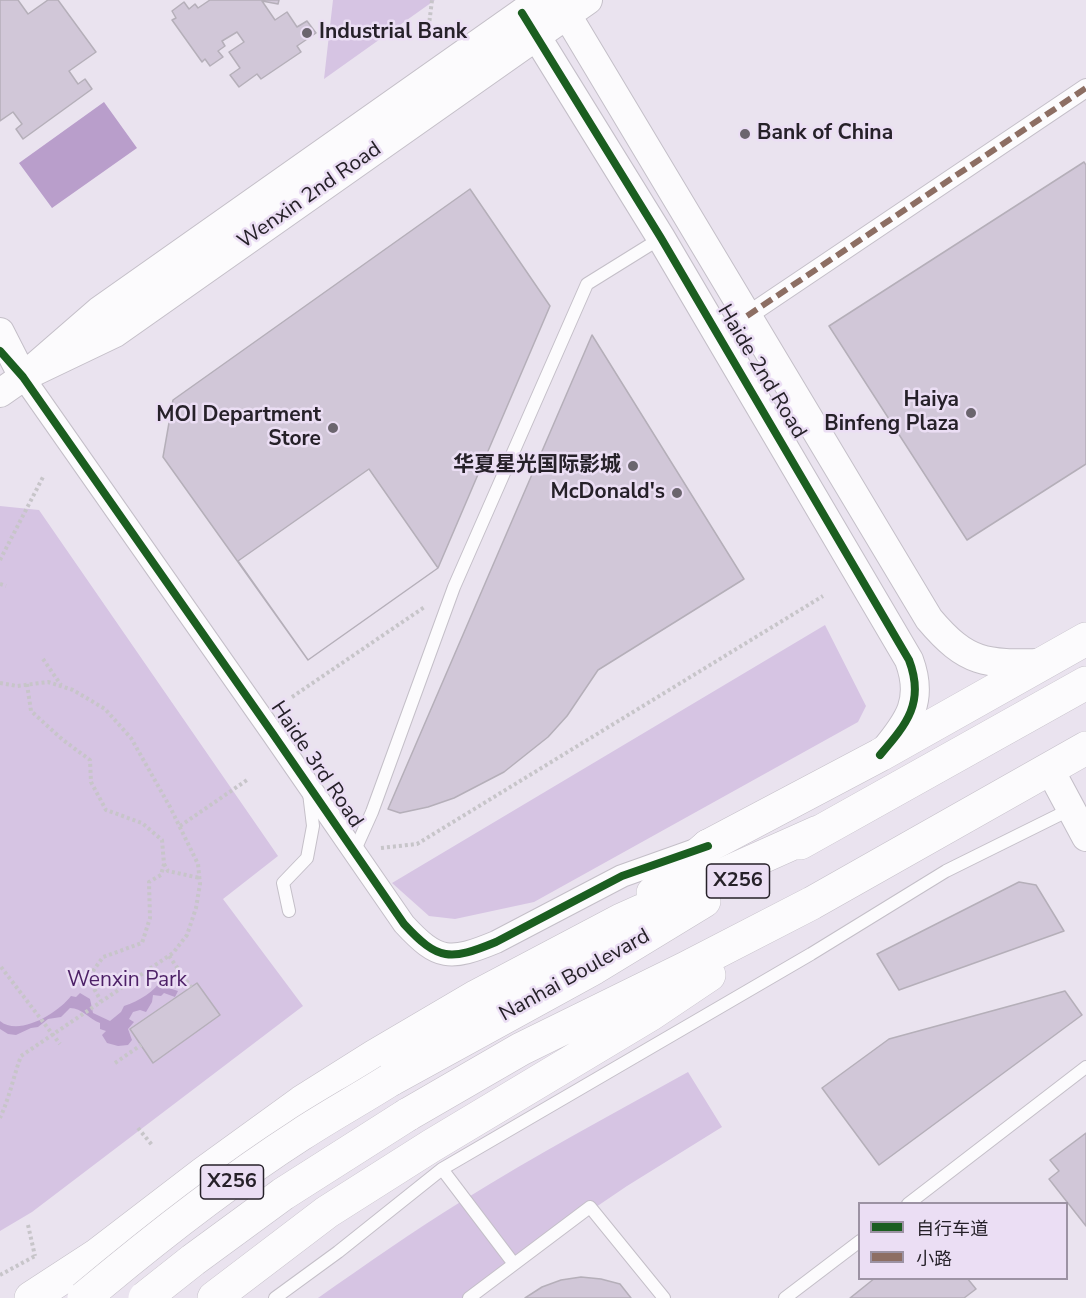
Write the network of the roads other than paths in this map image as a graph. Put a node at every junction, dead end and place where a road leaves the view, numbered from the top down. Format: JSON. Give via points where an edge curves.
{"nodes":[{"id":1,"x":571,"y":5,"type":"edge"},
{"id":2,"x":533,"y":16,"type":"edge"},
{"id":3,"x":1085,"y":90,"type":"edge"},
{"id":4,"x":661,"y":238,"type":"junction"},
{"id":5,"x":747,"y":316,"type":"junction"},
{"id":6,"x":0,"y":332,"type":"edge"},
{"id":7,"x":0,"y":351,"type":"edge"},
{"id":8,"x":12,"y":385,"type":"edge"},
{"id":9,"x":1086,"y":639,"type":"edge"},
{"id":10,"x":1042,"y":663,"type":"junction"},
{"id":11,"x":1086,"y":683,"type":"edge"},
{"id":12,"x":1086,"y":748,"type":"edge"},
{"id":13,"x":880,"y":755,"type":"junction"},
{"id":14,"x":1049,"y":768,"type":"junction"},
{"id":15,"x":309,"y":786,"type":"junction"},
{"id":16,"x":1071,"y":809,"type":"junction"},
{"id":17,"x":818,"y":832,"type":"junction"},
{"id":18,"x":1086,"y":837,"type":"edge"},
{"id":19,"x":708,"y":846,"type":"junction"},
{"id":20,"x":354,"y":852,"type":"junction"},
{"id":21,"x":812,"y":903,"type":"junction"},
{"id":22,"x":289,"y":911,"type":"dead end"},
{"id":23,"x":621,"y":920,"type":"junction"},
{"id":24,"x":1086,"y":1067,"type":"edge"},
{"id":25,"x":442,"y":1169,"type":"junction"},
{"id":26,"x":909,"y":1202,"type":"edge"},
{"id":27,"x":858,"y":1243,"type":"edge"},
{"id":28,"x":514,"y":1264,"type":"junction"},
{"id":29,"x":32,"y":1298,"type":"edge"},
{"id":30,"x":84,"y":1298,"type":"edge"},
{"id":31,"x":145,"y":1298,"type":"edge"},
{"id":32,"x":213,"y":1298,"type":"edge"},
{"id":33,"x":275,"y":1298,"type":"edge"},
{"id":34,"x":469,"y":1298,"type":"edge"},
{"id":35,"x":664,"y":1298,"type":"edge"},
{"id":36,"x":785,"y":1298,"type":"edge"}],
"edges":[{"from":1,"to":2,"type":"street","name":"Wenxin 2nd Road"},
{"from":1,"to":5,"type":"street","name":"Haide 2nd Road"},
{"from":2,"to":4,"type":"street","name":"Haide 2nd Road"},
{"from":2,"to":8,"type":"street","name":"Wenxin 2nd Road","via":[[115,333]]},
{"from":3,"to":5,"type":"street"},
{"from":4,"to":13,"type":"street","name":"Haide 2nd Road","via":[[909,660],[915,675],[914,707]]},
{"from":4,"to":20,"type":"lane","via":[[587,284],[454,587]]},
{"from":5,"to":10,"type":"street","name":"Haide 2nd Road","via":[[929,619],[945,638],[983,661]]},
{"from":6,"to":8,"type":"street","name":"Haide 3rd Road"},
{"from":7,"to":8,"type":"street","name":"Haide 3rd Road"},
{"from":8,"to":15,"type":"street","name":"Haide 3rd Road"},
{"from":9,"to":10,"type":"main road"},
{"from":10,"to":13,"type":"main road"},
{"from":11,"to":17,"type":"main road","name":"Nanhai Boulevard","number":"X256"},
{"from":12,"to":14,"type":"main road","name":"Nanhai Boulevard","number":"X256"},
{"from":13,"to":19,"type":"main road"},
{"from":14,"to":16,"type":"street"},
{"from":14,"to":21,"type":"main road","name":"Nanhai Boulevard","number":"X256"},
{"from":15,"to":20,"type":"street","name":"Haide 3rd Road"},
{"from":15,"to":22,"type":"lane","via":[[313,826],[307,858],[283,883]]},
{"from":16,"to":18,"type":"street"},
{"from":16,"to":25,"type":"lane","via":[[946,871]]},
{"from":17,"to":23,"type":"main road"},
{"from":17,"to":30,"type":"main road","name":"Nanhai Boulevard","number":"X256","bridge":true,"via":[[594,968],[300,1134],[167,1230]]},
{"from":19,"to":20,"type":"street","name":"Haide 3rd Road","via":[[622,876],[496,942],[458,955],[440,954],[421,943]]},
{"from":19,"to":23,"type":"main road"},
{"from":21,"to":31,"type":"main road","name":"Nanhai Boulevard","number":"X256","bridge":true,"via":[[521,1049],[407,1115],[283,1194]]},
{"from":21,"to":32,"type":"main road","via":[[651,1014],[327,1212]]},
{"from":23,"to":29,"type":"main road","via":[[477,996],[302,1102],[97,1255]]},
{"from":24,"to":26,"type":"lane"},
{"from":25,"to":28,"type":"lane"},
{"from":25,"to":33,"type":"lane"},
{"from":27,"to":36,"type":"lane"},
{"from":28,"to":34,"type":"lane"},
{"from":28,"to":35,"type":"lane","via":[[590,1207]]}]}
